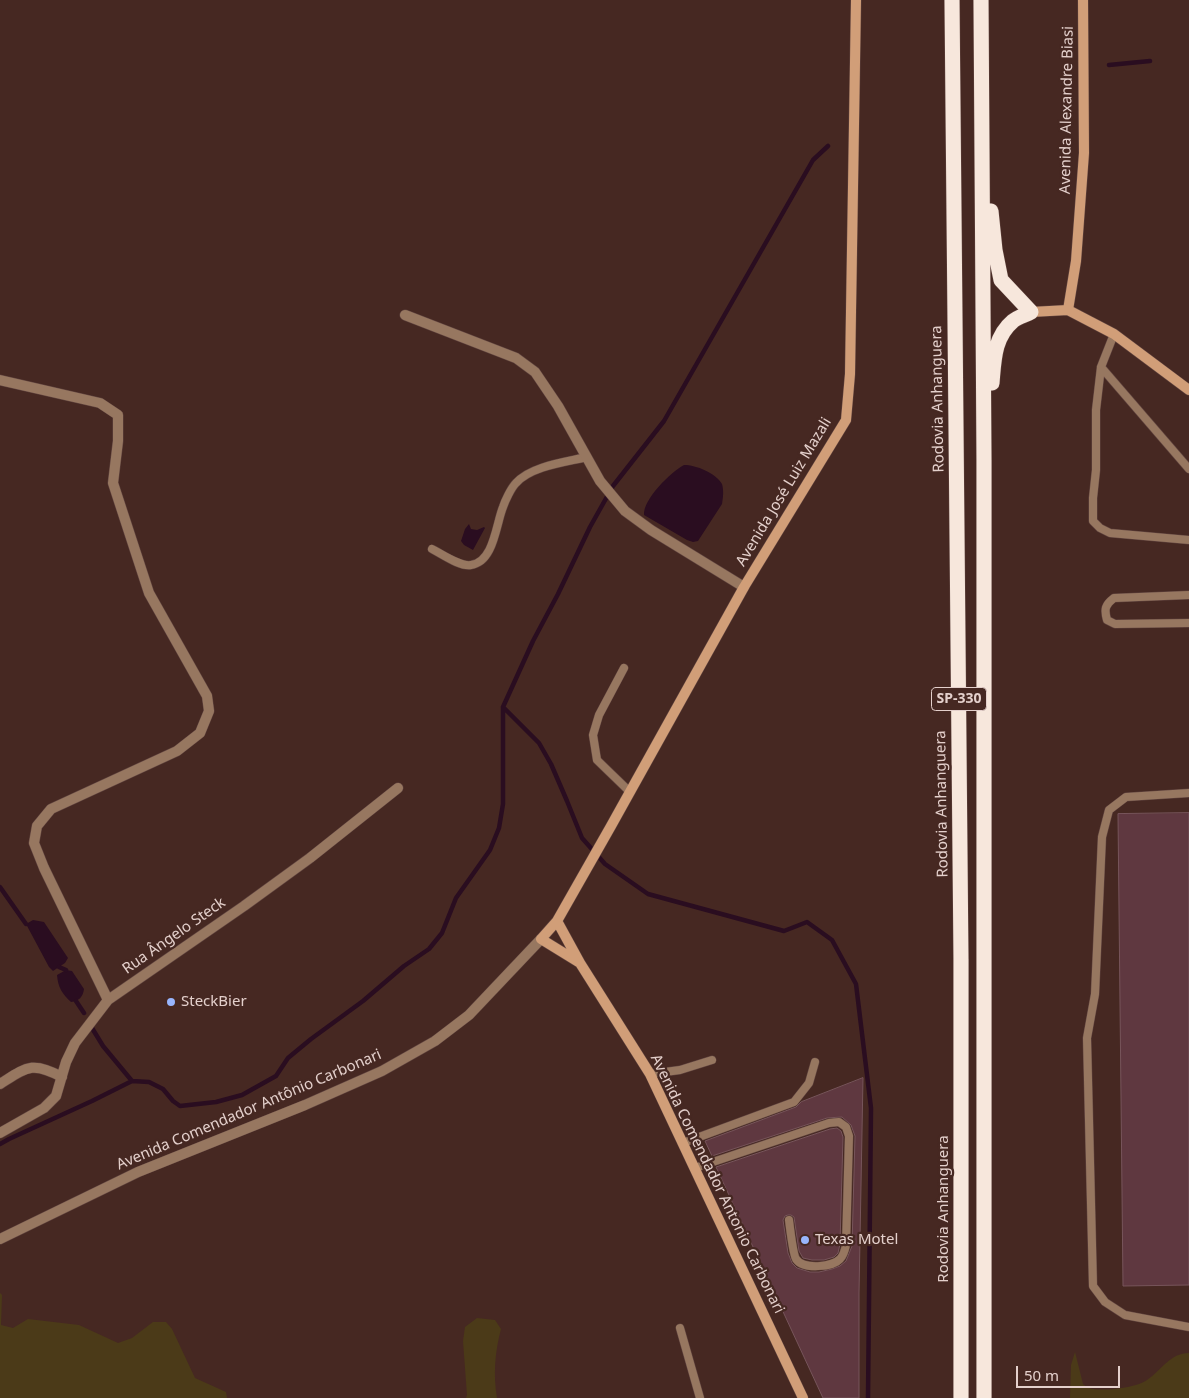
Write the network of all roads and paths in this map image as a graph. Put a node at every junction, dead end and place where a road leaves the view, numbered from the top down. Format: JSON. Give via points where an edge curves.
{"nodes":[{"id":1,"x":856,"y":0,"type":"edge"},
{"id":2,"x":952,"y":0,"type":"edge"},
{"id":3,"x":981,"y":0,"type":"edge"},
{"id":4,"x":1083,"y":0,"type":"edge"},
{"id":5,"x":982,"y":117,"type":"junction"},
{"id":6,"x":1068,"y":310,"type":"junction"},
{"id":7,"x":1031,"y":312,"type":"junction"},
{"id":8,"x":405,"y":315,"type":"dead end"},
{"id":9,"x":1114,"y":334,"type":"junction"},
{"id":10,"x":1101,"y":367,"type":"junction"},
{"id":11,"x":0,"y":380,"type":"edge"},
{"id":12,"x":1189,"y":390,"type":"edge"},
{"id":13,"x":587,"y":457,"type":"junction"},
{"id":14,"x":984,"y":460,"type":"junction"},
{"id":15,"x":1189,"y":469,"type":"edge"},
{"id":16,"x":1189,"y":540,"type":"edge"},
{"id":17,"x":432,"y":549,"type":"dead end"},
{"id":18,"x":744,"y":587,"type":"junction"},
{"id":19,"x":1189,"y":595,"type":"edge"},
{"id":20,"x":1189,"y":623,"type":"edge"},
{"id":21,"x":624,"y":668,"type":"dead end"},
{"id":22,"x":398,"y":788,"type":"dead end"},
{"id":23,"x":630,"y":792,"type":"junction"},
{"id":24,"x":1189,"y":793,"type":"edge"},
{"id":25,"x":557,"y":921,"type":"junction"},
{"id":26,"x":541,"y":939,"type":"junction"},
{"id":27,"x":580,"y":963,"type":"junction"},
{"id":28,"x":108,"y":1000,"type":"junction"},
{"id":29,"x":712,"y":1060,"type":"dead end"},
{"id":30,"x":815,"y":1062,"type":"dead end"},
{"id":31,"x":650,"y":1074,"type":"junction"},
{"id":32,"x":62,"y":1077,"type":"junction"},
{"id":33,"x":0,"y":1084,"type":"edge"},
{"id":34,"x":0,"y":1133,"type":"edge"},
{"id":35,"x":683,"y":1143,"type":"junction"},
{"id":36,"x":695,"y":1168,"type":"junction"},
{"id":37,"x":789,"y":1220,"type":"dead end"},
{"id":38,"x":0,"y":1240,"type":"edge"},
{"id":39,"x":1189,"y":1327,"type":"edge"},
{"id":40,"x":680,"y":1328,"type":"dead end"},
{"id":41,"x":700,"y":1398,"type":"edge"},
{"id":42,"x":803,"y":1398,"type":"edge"},
{"id":43,"x":961,"y":1398,"type":"edge"},
{"id":44,"x":984,"y":1398,"type":"edge"}],
"edges":[{"from":1,"to":18,"type":"main road","name":"Avenida José Luiz Mazali","via":[[850,374],[846,420]]},
{"from":2,"to":43,"type":"highway","name":"Rodovia Anhanguera","number":"SP-330","via":[[961,949]]},
{"from":3,"to":5,"type":"highway","number":"SP-330"},
{"from":4,"to":6,"type":"main road","name":"Avenida Alexandre Biasi","via":[[1084,153],[1076,261]]},
{"from":5,"to":7,"type":"highway","via":[[1001,280]]},
{"from":5,"to":14,"type":"highway","number":"SP-330"},
{"from":6,"to":7,"type":"main road"},
{"from":6,"to":9,"type":"main road"},
{"from":7,"to":14,"type":"highway","via":[[1014,320],[995,347]]},
{"from":8,"to":13,"type":"street","via":[[516,358],[535,372]]},
{"from":9,"to":10,"type":"lane"},
{"from":9,"to":12,"type":"main road"},
{"from":10,"to":15,"type":"lane"},
{"from":10,"to":16,"type":"lane","via":[[1096,410],[1093,521],[1110,533]]},
{"from":11,"to":28,"type":"street","via":[[100,404],[118,415],[112,483],[150,593],[207,696],[209,711],[200,733],[177,751],[51,809],[37,826],[34,843],[44,868]]},
{"from":13,"to":17,"type":"lane","via":[[533,471],[516,483],[502,507],[489,551],[480,562],[470,566]]},
{"from":13,"to":18,"type":"street","via":[[600,481],[624,510]]},
{"from":14,"to":44,"type":"highway","number":"SP-330"},
{"from":18,"to":23,"type":"main road","name":"Avenida José Luiz Mazali"},
{"from":19,"to":20,"type":"lane","via":[[1114,598],[1106,603],[1104,610],[1107,620],[1115,624]]},
{"from":21,"to":23,"type":"lane","via":[[593,735],[597,760]]},
{"from":22,"to":28,"type":"street","name":"Rua Ângelo Steck","via":[[310,858]]},
{"from":23,"to":25,"type":"main road","name":"Avenida José Luiz Mazali"},
{"from":24,"to":39,"type":"lane","via":[[1126,797],[1109,810],[1102,837],[1095,994],[1087,1038],[1093,1286],[1105,1302],[1125,1315]]},
{"from":25,"to":26,"type":"main road","name":"Avenida Comendador Antônio Carbonari"},
{"from":25,"to":27,"type":"main road","name":"Avenida Comendador Antonio Carbonari"},
{"from":26,"to":27,"type":"main road","name":"Avenida Comendador Antonio Carbonari"},
{"from":26,"to":38,"type":"street","name":"Avenida Comendador Antônio Carbonari","via":[[469,1015],[435,1041],[382,1070],[305,1105],[138,1172]]},
{"from":27,"to":31,"type":"main road","name":"Avenida Comendador Antonio Carbonari"},
{"from":28,"to":32,"type":"street","name":"Rua Ângelo Steck","via":[[75,1043]]},
{"from":29,"to":31,"type":"lane","via":[[680,1070]]},
{"from":30,"to":35,"type":"lane","via":[[809,1083],[794,1102]]},
{"from":31,"to":35,"type":"main road","name":"Avenida Comendador Antonio Carbonari"},
{"from":32,"to":33,"type":"street","via":[[47,1069],[32,1067]]},
{"from":32,"to":34,"type":"street","name":"Rua Ângelo Steck","via":[[56,1096],[44,1108]]},
{"from":35,"to":36,"type":"main road","name":"Avenida Comendador Antonio Carbonari"},
{"from":36,"to":37,"type":"lane","via":[[839,1122],[846,1127],[849,1136],[844,1255],[839,1261],[829,1264],[802,1264],[796,1259]]},
{"from":36,"to":42,"type":"main road","name":"Avenida Comendador Antonio Carbonari"},
{"from":40,"to":41,"type":"lane"}]}
